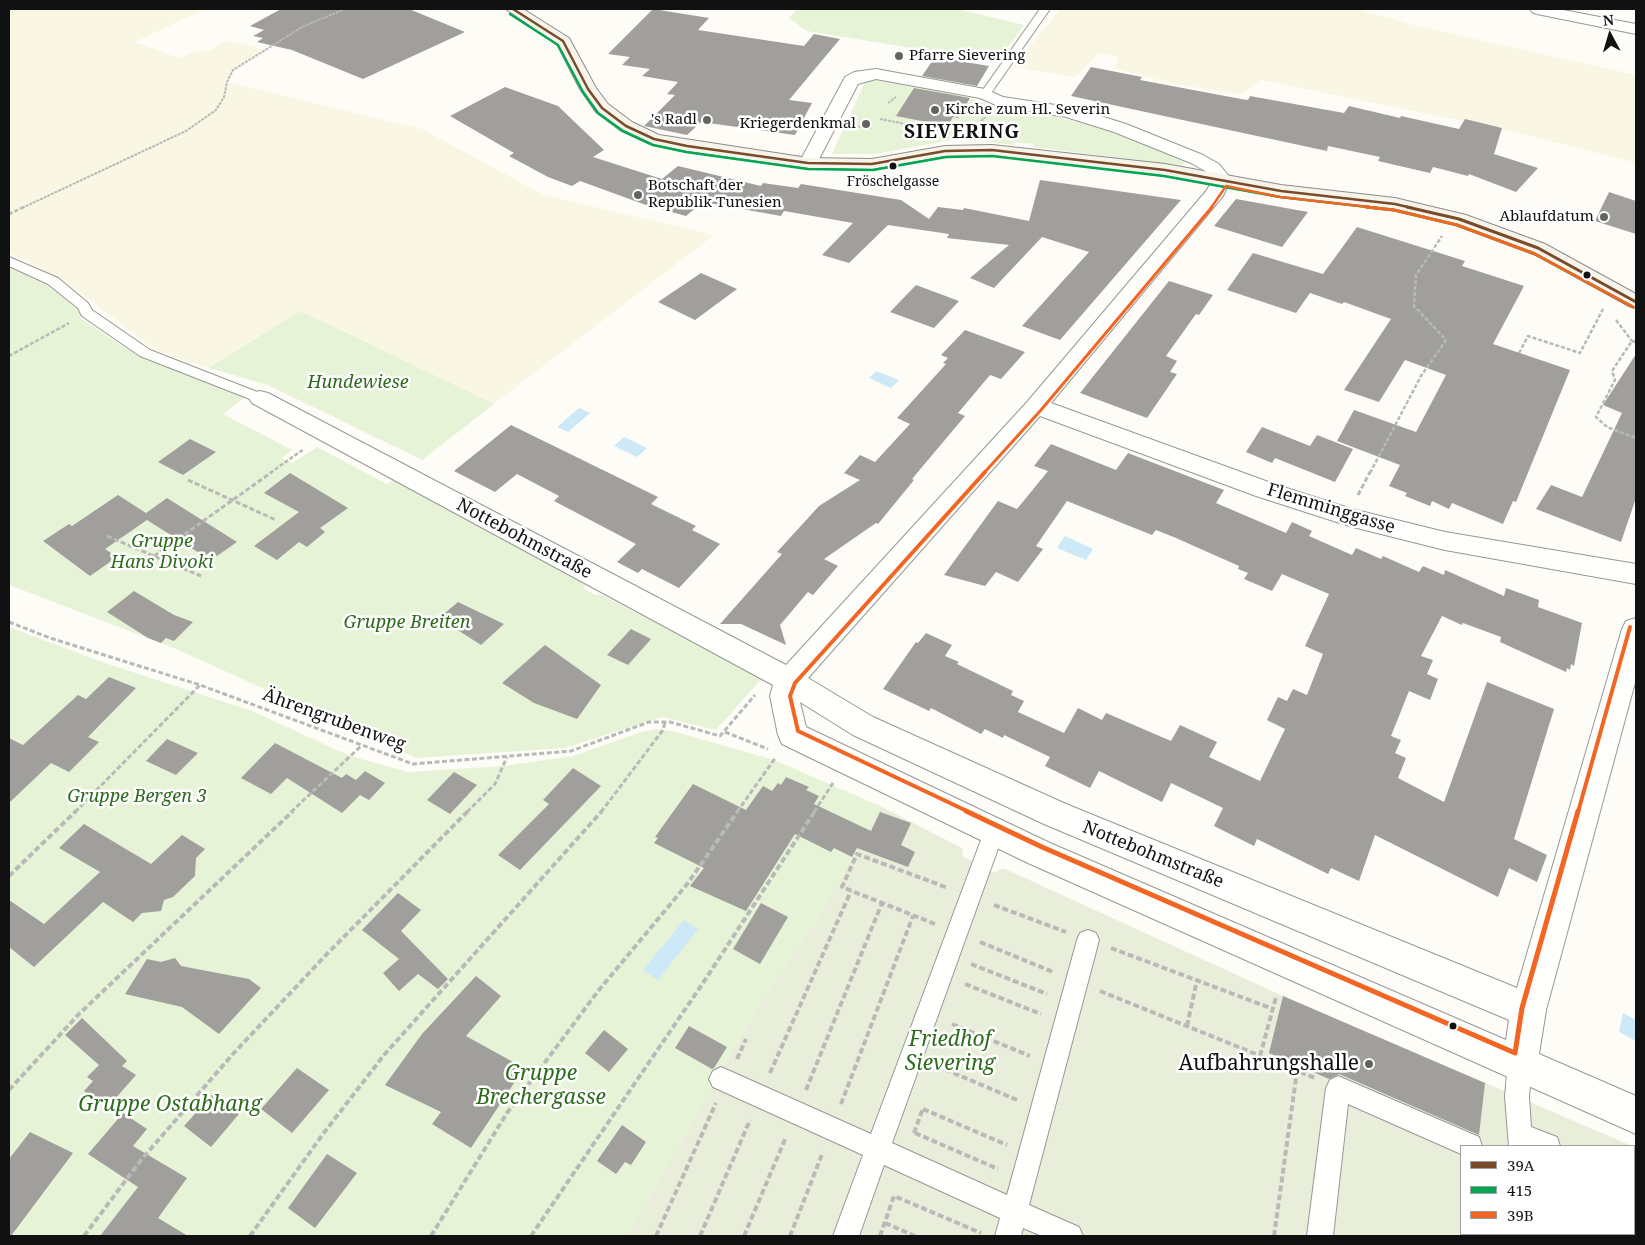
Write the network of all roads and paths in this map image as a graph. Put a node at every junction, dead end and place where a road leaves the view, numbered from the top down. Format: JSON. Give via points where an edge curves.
{"nodes":[{"id":1,"x":345,"y":9,"type":"edge"},
{"id":2,"x":513,"y":9,"type":"edge"},
{"id":3,"x":1045,"y":9,"type":"edge"},
{"id":4,"x":1537,"y":9,"type":"edge"},
{"id":5,"x":1636,"y":28,"type":"edge"},
{"id":6,"x":985,"y":94,"type":"junction"},
{"id":7,"x":852,"y":126,"type":"dead end"},
{"id":8,"x":871,"y":128,"type":"dead end"},
{"id":9,"x":808,"y":163,"type":"junction"},
{"id":10,"x":1222,"y":179,"type":"junction"},
{"id":11,"x":9,"y":214,"type":"edge"},
{"id":12,"x":1443,"y":236,"type":"dead end"},
{"id":13,"x":9,"y":261,"type":"edge"},
{"id":14,"x":1636,"y":302,"type":"edge"},
{"id":15,"x":87,"y":313,"type":"junction"},
{"id":16,"x":1600,"y":316,"type":"dead end"},
{"id":17,"x":1616,"y":320,"type":"dead end"},
{"id":18,"x":1632,"y":341,"type":"junction"},
{"id":19,"x":1636,"y":342,"type":"edge"},
{"id":20,"x":1519,"y":353,"type":"dead end"},
{"id":21,"x":9,"y":356,"type":"edge"},
{"id":22,"x":260,"y":398,"type":"joint"},
{"id":23,"x":1036,"y":406,"type":"junction"},
{"id":24,"x":325,"y":434,"type":"junction"},
{"id":25,"x":1636,"y":438,"type":"edge"},
{"id":26,"x":188,"y":480,"type":"dead end"},
{"id":27,"x":232,"y":501,"type":"junction"},
{"id":28,"x":1354,"y":503,"type":"dead end"},
{"id":29,"x":276,"y":520,"type":"dead end"},
{"id":30,"x":106,"y":536,"type":"dead end"},
{"id":31,"x":154,"y":556,"type":"junction"},
{"id":32,"x":1636,"y":574,"type":"edge"},
{"id":33,"x":201,"y":576,"type":"dead end"},
{"id":34,"x":9,"y":622,"type":"edge"},
{"id":35,"x":1636,"y":629,"type":"edge"},
{"id":36,"x":782,"y":676,"type":"junction"},
{"id":37,"x":200,"y":685,"type":"junction"},
{"id":38,"x":665,"y":722,"type":"junction"},
{"id":39,"x":725,"y":732,"type":"junction"},
{"id":40,"x":361,"y":746,"type":"junction"},
{"id":41,"x":769,"y":750,"type":"dead end"},
{"id":42,"x":778,"y":753,"type":"dead end"},
{"id":43,"x":507,"y":757,"type":"junction"},
{"id":44,"x":832,"y":785,"type":"dead end"},
{"id":45,"x":994,"y":832,"type":"junction"},
{"id":46,"x":9,"y":876,"type":"edge"},
{"id":47,"x":852,"y":890,"type":"dead end"},
{"id":48,"x":882,"y":903,"type":"dead end"},
{"id":49,"x":913,"y":916,"type":"dead end"},
{"id":50,"x":1088,"y":940,"type":"dead end"},
{"id":51,"x":947,"y":955,"type":"junction"},
{"id":52,"x":1197,"y":980,"type":"dead end"},
{"id":53,"x":965,"y":984,"type":"dead end"},
{"id":54,"x":1276,"y":997,"type":"dead end"},
{"id":55,"x":1528,"y":1010,"type":"junction"},
{"id":56,"x":1069,"y":1013,"type":"junction"},
{"id":57,"x":952,"y":1024,"type":"dead end"},
{"id":58,"x":1187,"y":1026,"type":"dead end"},
{"id":59,"x":746,"y":1039,"type":"dead end"},
{"id":60,"x":1260,"y":1056,"type":"dead end"},
{"id":61,"x":1520,"y":1062,"type":"junction"},
{"id":62,"x":937,"y":1066,"type":"dead end"},
{"id":63,"x":1054,"y":1066,"type":"junction"},
{"id":64,"x":1297,"y":1071,"type":"dead end"},
{"id":65,"x":723,"y":1080,"type":"junction"},
{"id":66,"x":9,"y":1090,"type":"edge"},
{"id":67,"x":760,"y":1097,"type":"junction"},
{"id":68,"x":923,"y":1109,"type":"dead end"},
{"id":69,"x":1042,"y":1111,"type":"junction"},
{"id":70,"x":796,"y":1113,"type":"junction"},
{"id":71,"x":1636,"y":1115,"type":"edge"},
{"id":72,"x":888,"y":1123,"type":"junction"},
{"id":73,"x":832,"y":1130,"type":"junction"},
{"id":74,"x":1521,"y":1141,"type":"edge"},
{"id":75,"x":1468,"y":1145,"type":"edge"},
{"id":76,"x":1543,"y":1145,"type":"edge"},
{"id":77,"x":877,"y":1150,"type":"junction"},
{"id":78,"x":1030,"y":1155,"type":"junction"},
{"id":79,"x":1023,"y":1180,"type":"junction"},
{"id":80,"x":1014,"y":1211,"type":"junction"},
{"id":81,"x":885,"y":1223,"type":"junction"},
{"id":82,"x":84,"y":1236,"type":"edge"},
{"id":83,"x":250,"y":1236,"type":"edge"},
{"id":84,"x":431,"y":1236,"type":"edge"},
{"id":85,"x":531,"y":1236,"type":"edge"},
{"id":86,"x":656,"y":1236,"type":"edge"},
{"id":87,"x":700,"y":1236,"type":"edge"},
{"id":88,"x":744,"y":1236,"type":"edge"},
{"id":89,"x":790,"y":1236,"type":"edge"},
{"id":90,"x":846,"y":1236,"type":"edge"},
{"id":91,"x":880,"y":1236,"type":"edge"},
{"id":92,"x":915,"y":1236,"type":"edge"},
{"id":93,"x":989,"y":1236,"type":"edge"},
{"id":94,"x":1008,"y":1236,"type":"edge"},
{"id":95,"x":1070,"y":1236,"type":"edge"},
{"id":96,"x":1274,"y":1236,"type":"edge"},
{"id":97,"x":1320,"y":1236,"type":"edge"}],
"edges":[{"from":1,"to":11,"type":"path","via":[[304,26],[233,70],[216,110],[186,131]]},
{"from":2,"to":9,"type":"main road","via":[[564,41],[588,89],[602,108],[626,126],[654,140]]},
{"from":3,"to":6,"type":"lane"},
{"from":4,"to":5,"type":"street"},
{"from":6,"to":9,"type":"street","via":[[876,74],[860,76],[851,81]]},
{"from":6,"to":10,"type":"street","via":[[998,101],[1070,112],[1120,128],[1197,159],[1213,168]]},
{"from":7,"to":8,"type":"path"},
{"from":9,"to":10,"type":"main road","via":[[872,164],[970,149]]},
{"from":10,"to":14,"type":"main road","via":[[1281,191],[1396,204],[1458,219],[1538,248]]},
{"from":10,"to":23,"type":"street","via":[[1216,192]]},
{"from":12,"to":28,"type":"path","via":[[1416,275],[1414,306],[1446,340],[1421,376]]},
{"from":13,"to":15,"type":"lane","via":[[53,281]]},
{"from":15,"to":21,"type":"path"},
{"from":15,"to":22,"type":"lane","via":[[145,353]]},
{"from":16,"to":20,"type":"path","via":[[1580,353],[1528,336]]},
{"from":17,"to":18,"type":"path"},
{"from":18,"to":19,"type":"path"},
{"from":18,"to":25,"type":"path","via":[[1612,371],[1615,380],[1596,417],[1607,427]]},
{"from":22,"to":24,"type":"street","name":"Nottebohmstraße"},
{"from":23,"to":32,"type":"street","name":"Flemminggasse","via":[[1265,490],[1349,517],[1445,541]]},
{"from":23,"to":36,"type":"street"},
{"from":24,"to":27,"type":"path"},
{"from":24,"to":36,"type":"street","name":"Nottebohmstraße"},
{"from":26,"to":27,"type":"path"},
{"from":27,"to":29,"type":"path"},
{"from":27,"to":31,"type":"path"},
{"from":30,"to":31,"type":"path"},
{"from":31,"to":33,"type":"path"},
{"from":34,"to":37,"type":"path","name":"Ährengrubenweg"},
{"from":35,"to":55,"type":"street"},
{"from":36,"to":39,"type":"path"},
{"from":36,"to":45,"type":"street","via":[[793,735]]},
{"from":36,"to":55,"type":"street","name":"Nottebohmstraße","via":[[864,726],[1055,814]]},
{"from":37,"to":40,"type":"path","name":"Ährengrubenweg"},
{"from":37,"to":46,"type":"path"},
{"from":38,"to":39,"type":"path","name":"Ährengrubenweg","via":[[720,736]]},
{"from":38,"to":43,"type":"path","name":"Ährengrubenweg","via":[[649,722],[571,751]]},
{"from":38,"to":83,"type":"path","via":[[663,730],[592,824],[384,1055]]},
{"from":39,"to":41,"type":"path"},
{"from":40,"to":43,"type":"path","name":"Ährengrubenweg","via":[[413,764]]},
{"from":40,"to":66,"type":"path","via":[[79,1014]]},
{"from":42,"to":84,"type":"path","via":[[688,883],[599,990],[507,1113]]},
{"from":43,"to":82,"type":"path","via":[[495,784],[233,1054],[141,1160]]},
{"from":44,"to":85,"type":"path","via":[[703,983]]},
{"from":45,"to":51,"type":"lane"},
{"from":45,"to":61,"type":"street"},
{"from":47,"to":67,"type":"path"},
{"from":48,"to":70,"type":"path"},
{"from":49,"to":73,"type":"path"},
{"from":50,"to":56,"type":"lane"},
{"from":51,"to":56,"type":"path"},
{"from":51,"to":72,"type":"lane"},
{"from":52,"to":58,"type":"path"},
{"from":53,"to":56,"type":"path"},
{"from":54,"to":60,"type":"path"},
{"from":55,"to":61,"type":"street"},
{"from":56,"to":63,"type":"lane"},
{"from":57,"to":63,"type":"path"},
{"from":59,"to":65,"type":"path"},
{"from":61,"to":71,"type":"street"},
{"from":61,"to":74,"type":"lane","via":[[1517,1097]]},
{"from":62,"to":69,"type":"path"},
{"from":63,"to":69,"type":"lane"},
{"from":64,"to":96,"type":"path"},
{"from":65,"to":67,"type":"lane"},
{"from":65,"to":86,"type":"path"},
{"from":67,"to":70,"type":"lane"},
{"from":67,"to":87,"type":"path"},
{"from":68,"to":78,"type":"path"},
{"from":69,"to":78,"type":"lane"},
{"from":70,"to":73,"type":"lane"},
{"from":70,"to":88,"type":"path"},
{"from":72,"to":77,"type":"lane"},
{"from":72,"to":79,"type":"path"},
{"from":73,"to":77,"type":"lane"},
{"from":73,"to":89,"type":"path"},
{"from":74,"to":76,"type":"lane"},
{"from":75,"to":97,"type":"lane","via":[[1338,1088]]},
{"from":77,"to":80,"type":"lane"},
{"from":77,"to":90,"type":"lane"},
{"from":78,"to":79,"type":"lane"},
{"from":79,"to":80,"type":"lane"},
{"from":80,"to":94,"type":"lane"},
{"from":80,"to":95,"type":"lane"},
{"from":81,"to":91,"type":"path"},
{"from":81,"to":92,"type":"path"},
{"from":81,"to":93,"type":"path","via":[[894,1196]]}]}
